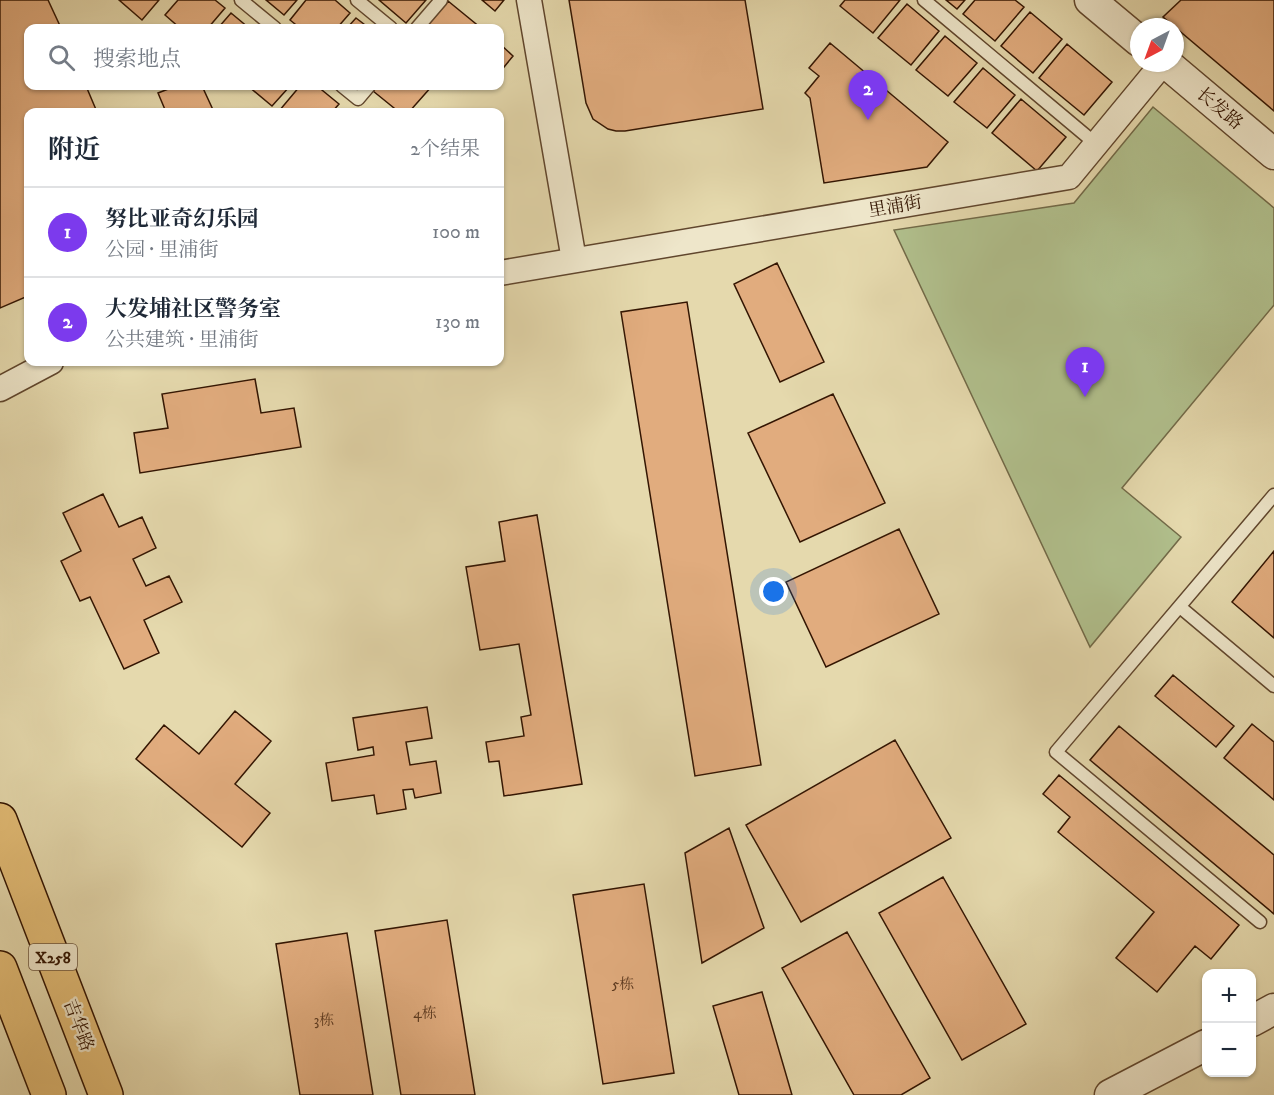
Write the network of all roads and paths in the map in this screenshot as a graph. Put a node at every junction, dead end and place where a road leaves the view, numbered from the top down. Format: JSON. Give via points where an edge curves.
{"nodes":[{"id":1,"x":241,"y":0,"type":"edge"},
{"id":2,"x":357,"y":0,"type":"edge"},
{"id":3,"x":441,"y":0,"type":"edge"},
{"id":4,"x":529,"y":0,"type":"edge"},
{"id":5,"x":924,"y":0,"type":"edge"},
{"id":6,"x":1107,"y":5,"type":"edge"},
{"id":7,"x":270,"y":24,"type":"edge"},
{"id":8,"x":386,"y":24,"type":"edge"},
{"id":9,"x":420,"y":24,"type":"edge"},
{"id":10,"x":1130,"y":31,"type":"edge"},
{"id":11,"x":1157,"y":72,"type":"edge"},
{"id":12,"x":1176,"y":72,"type":"edge"},
{"id":13,"x":347,"y":90,"type":"edge"},
{"id":14,"x":366,"y":90,"type":"edge"},
{"id":15,"x":1096,"y":144,"type":"junction"},
{"id":16,"x":1274,"y":154,"type":"edge"},
{"id":17,"x":574,"y":260,"type":"junction"},
{"id":18,"x":504,"y":272,"type":"edge"},
{"id":19,"x":43,"y":366,"type":"edge"},
{"id":20,"x":0,"y":389,"type":"edge"},
{"id":21,"x":1274,"y":495,"type":"edge"},
{"id":22,"x":1180,"y":607,"type":"junction"},
{"id":23,"x":1274,"y":686,"type":"edge"},
{"id":24,"x":0,"y":820,"type":"edge"},
{"id":25,"x":1260,"y":922,"type":"dead end"},
{"id":26,"x":0,"y":968,"type":"edge"},
{"id":27,"x":1274,"y":1009,"type":"edge"},
{"id":28,"x":1256,"y":1018,"type":"edge"},
{"id":29,"x":1202,"y":1047,"type":"edge"},
{"id":30,"x":49,"y":1095,"type":"edge"},
{"id":31,"x":106,"y":1095,"type":"edge"},
{"id":32,"x":1110,"y":1095,"type":"edge"}],
"edges":[{"from":1,"to":7,"type":"lane"},
{"from":2,"to":8,"type":"lane"},
{"from":3,"to":9,"type":"lane"},
{"from":4,"to":17,"type":"street"},
{"from":5,"to":15,"type":"lane"},
{"from":6,"to":10,"type":"street"},
{"from":11,"to":15,"type":"street","name":"里浦街"},
{"from":12,"to":16,"type":"street","name":"长发路"},
{"from":13,"to":14,"type":"lane","via":[[358,99]]},
{"from":15,"to":17,"type":"street","name":"里浦街","via":[[1070,177]]},
{"from":17,"to":18,"type":"street","name":"里浦街"},
{"from":19,"to":20,"type":"street"},
{"from":21,"to":22,"type":"lane"},
{"from":22,"to":23,"type":"lane"},
{"from":22,"to":25,"type":"lane","via":[[1056,752]]},
{"from":24,"to":31,"type":"main road","name":"吉华路","number":"X258"},
{"from":26,"to":30,"type":"main road","number":"X258"},
{"from":27,"to":28,"type":"street"},
{"from":29,"to":32,"type":"street"}]}
